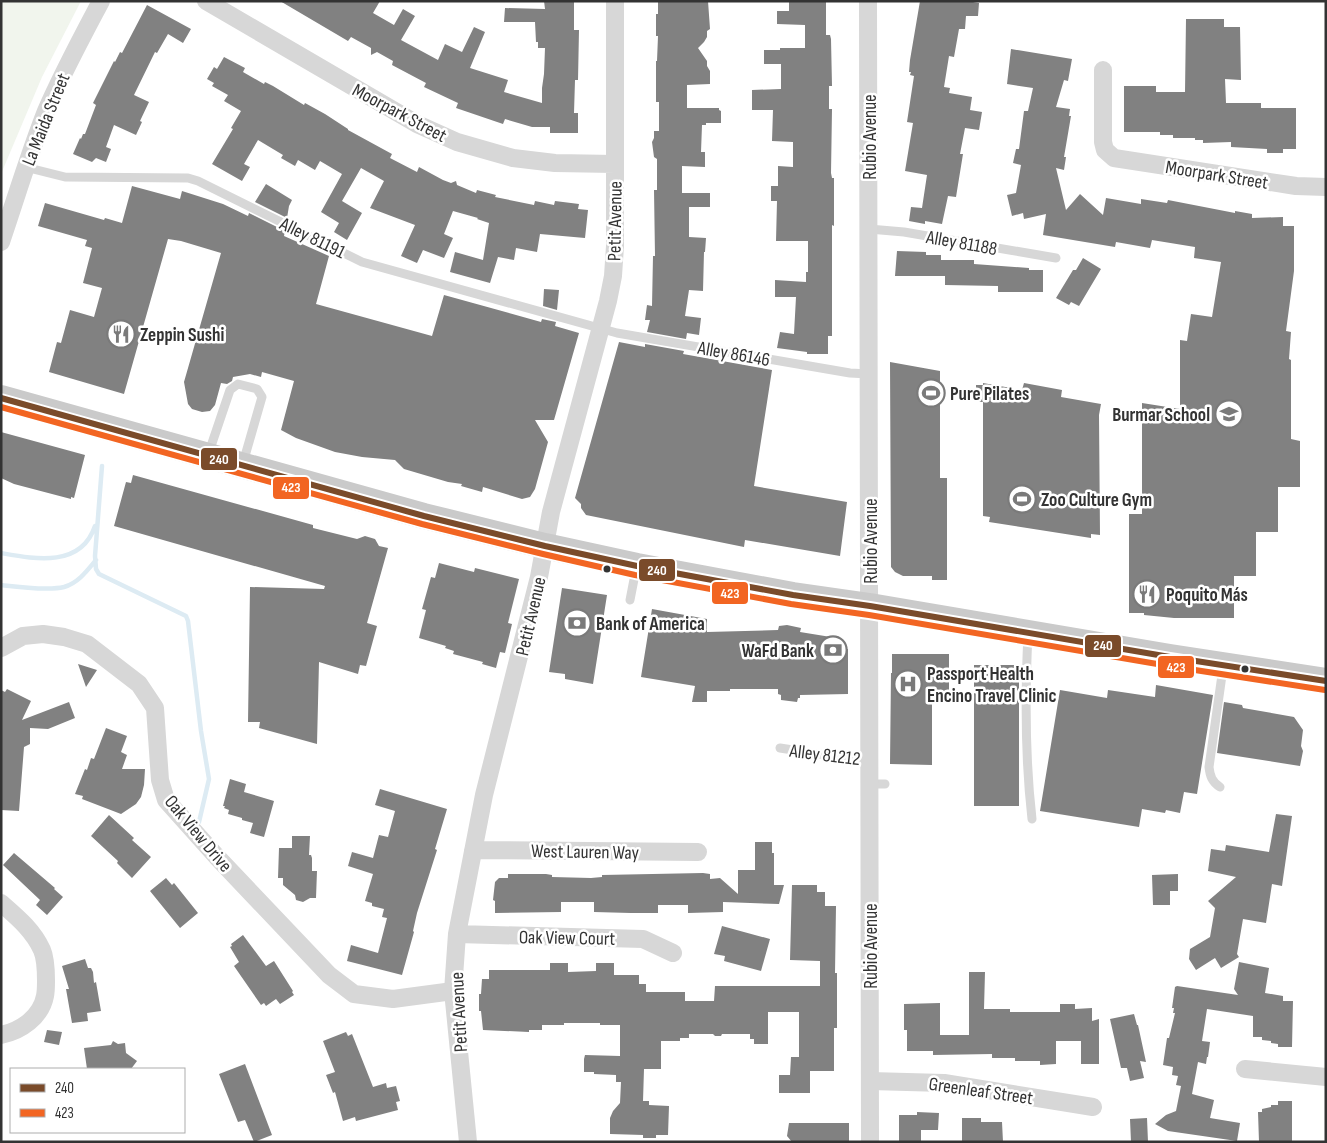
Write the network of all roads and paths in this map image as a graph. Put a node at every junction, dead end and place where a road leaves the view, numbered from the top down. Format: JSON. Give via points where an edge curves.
{"nodes":[{"id":1,"x":101,"y":1,"type":"edge"},
{"id":2,"x":206,"y":1,"type":"edge"},
{"id":3,"x":615,"y":1,"type":"edge"},
{"id":4,"x":868,"y":1,"type":"edge"},
{"id":5,"x":1103,"y":70,"type":"dead end"},
{"id":6,"x":614,"y":164,"type":"junction"},
{"id":7,"x":25,"y":167,"type":"junction"},
{"id":8,"x":1326,"y":187,"type":"edge"},
{"id":9,"x":869,"y":229,"type":"junction"},
{"id":10,"x":1,"y":242,"type":"edge"},
{"id":11,"x":1056,"y":258,"type":"dead end"},
{"id":12,"x":600,"y":329,"type":"junction"},
{"id":13,"x":869,"y":374,"type":"junction"},
{"id":14,"x":1,"y":398,"type":"edge"},
{"id":15,"x":208,"y":455,"type":"junction"},
{"id":16,"x":243,"y":465,"type":"junction"},
{"id":17,"x":545,"y":546,"type":"junction"},
{"id":18,"x":637,"y":566,"type":"junction"},
{"id":19,"x":630,"y":600,"type":"dead end"},
{"id":20,"x":870,"y":606,"type":"junction"},
{"id":21,"x":1028,"y":633,"type":"junction"},
{"id":22,"x":1,"y":648,"type":"edge"},
{"id":23,"x":1223,"y":665,"type":"junction"},
{"id":24,"x":1326,"y":681,"type":"edge"},
{"id":25,"x":780,"y":748,"type":"dead end"},
{"id":26,"x":870,"y":759,"type":"junction"},
{"id":27,"x":1220,"y":788,"type":"dead end"},
{"id":28,"x":1032,"y":819,"type":"dead end"},
{"id":29,"x":473,"y":850,"type":"junction"},
{"id":30,"x":698,"y":852,"type":"dead end"},
{"id":31,"x":1,"y":903,"type":"edge"},
{"id":32,"x":457,"y":934,"type":"junction"},
{"id":33,"x":674,"y":953,"type":"dead end"},
{"id":34,"x":453,"y":991,"type":"junction"},
{"id":35,"x":1,"y":1035,"type":"edge"},
{"id":36,"x":1244,"y":1069,"type":"dead end"},
{"id":37,"x":1326,"y":1077,"type":"edge"},
{"id":38,"x":870,"y":1081,"type":"junction"},
{"id":39,"x":1092,"y":1107,"type":"dead end"},
{"id":40,"x":468,"y":1142,"type":"edge"},
{"id":41,"x":870,"y":1142,"type":"edge"}],
"edges":[{"from":1,"to":7,"type":"street","name":"La Maida Street","via":[[72,56]]},
{"from":2,"to":6,"type":"street","name":"Moorpark Street","via":[[417,124],[457,142],[513,158],[555,163]]},
{"from":3,"to":6,"type":"street","name":"Petit Avenue"},
{"from":4,"to":9,"type":"street","name":"Rubio Avenue"},
{"from":5,"to":8,"type":"street","name":"Moorpark Street","via":[[1103,142],[1109,155],[1122,160],[1296,186]]},
{"from":6,"to":12,"type":"street","name":"Petit Avenue","via":[[613,276]]},
{"from":7,"to":10,"type":"street","name":"La Maida Street"},
{"from":7,"to":12,"type":"lane","name":"Alley 81191","via":[[64,177],[188,178],[362,262]]},
{"from":9,"to":11,"type":"lane","name":"Alley 81188"},
{"from":9,"to":13,"type":"street","name":"Rubio Avenue"},
{"from":12,"to":13,"type":"lane","name":"Alley 86146","via":[[850,374]]},
{"from":12,"to":17,"type":"street","name":"Petit Avenue","via":[[551,512]]},
{"from":13,"to":20,"type":"street","name":"Rubio Avenue"},
{"from":14,"to":15,"type":"main road"},
{"from":15,"to":16,"type":"main road"},
{"from":15,"to":16,"type":"lane","via":[[230,390],[238,384],[257,389],[262,397]]},
{"from":16,"to":17,"type":"main road"},
{"from":17,"to":18,"type":"main road"},
{"from":17,"to":29,"type":"street","name":"Petit Avenue"},
{"from":18,"to":19,"type":"lane"},
{"from":18,"to":20,"type":"main road"},
{"from":20,"to":21,"type":"main road"},
{"from":20,"to":26,"type":"street","name":"Rubio Avenue"},
{"from":21,"to":23,"type":"main road"},
{"from":21,"to":28,"type":"lane","via":[[1028,786]]},
{"from":22,"to":34,"type":"street","name":"Oak View Drive","via":[[23,636],[64,637],[87,644],[139,684],[155,708],[160,780],[166,800],[330,976],[354,994],[383,998]]},
{"from":23,"to":24,"type":"main road"},
{"from":23,"to":27,"type":"lane","via":[[1209,767],[1210,777]]},
{"from":25,"to":26,"type":"lane","name":"Alley 81212"},
{"from":26,"to":38,"type":"street","name":"Rubio Avenue","via":[[878,784]]},
{"from":29,"to":30,"type":"street","name":"West Lauren Way"},
{"from":29,"to":32,"type":"street","name":"Petit Avenue"},
{"from":31,"to":35,"type":"street","via":[[28,928],[42,950],[46,969],[45,997],[39,1010],[31,1021],[15,1032]]},
{"from":32,"to":33,"type":"street","name":"Oak View Court","via":[[643,939]]},
{"from":32,"to":34,"type":"street","name":"Petit Avenue"},
{"from":34,"to":40,"type":"street","name":"Petit Avenue"},
{"from":36,"to":37,"type":"street"},
{"from":38,"to":39,"type":"street","name":"Greenleaf Street","via":[[944,1083]]},
{"from":38,"to":41,"type":"street","name":"Rubio Avenue"}]}
